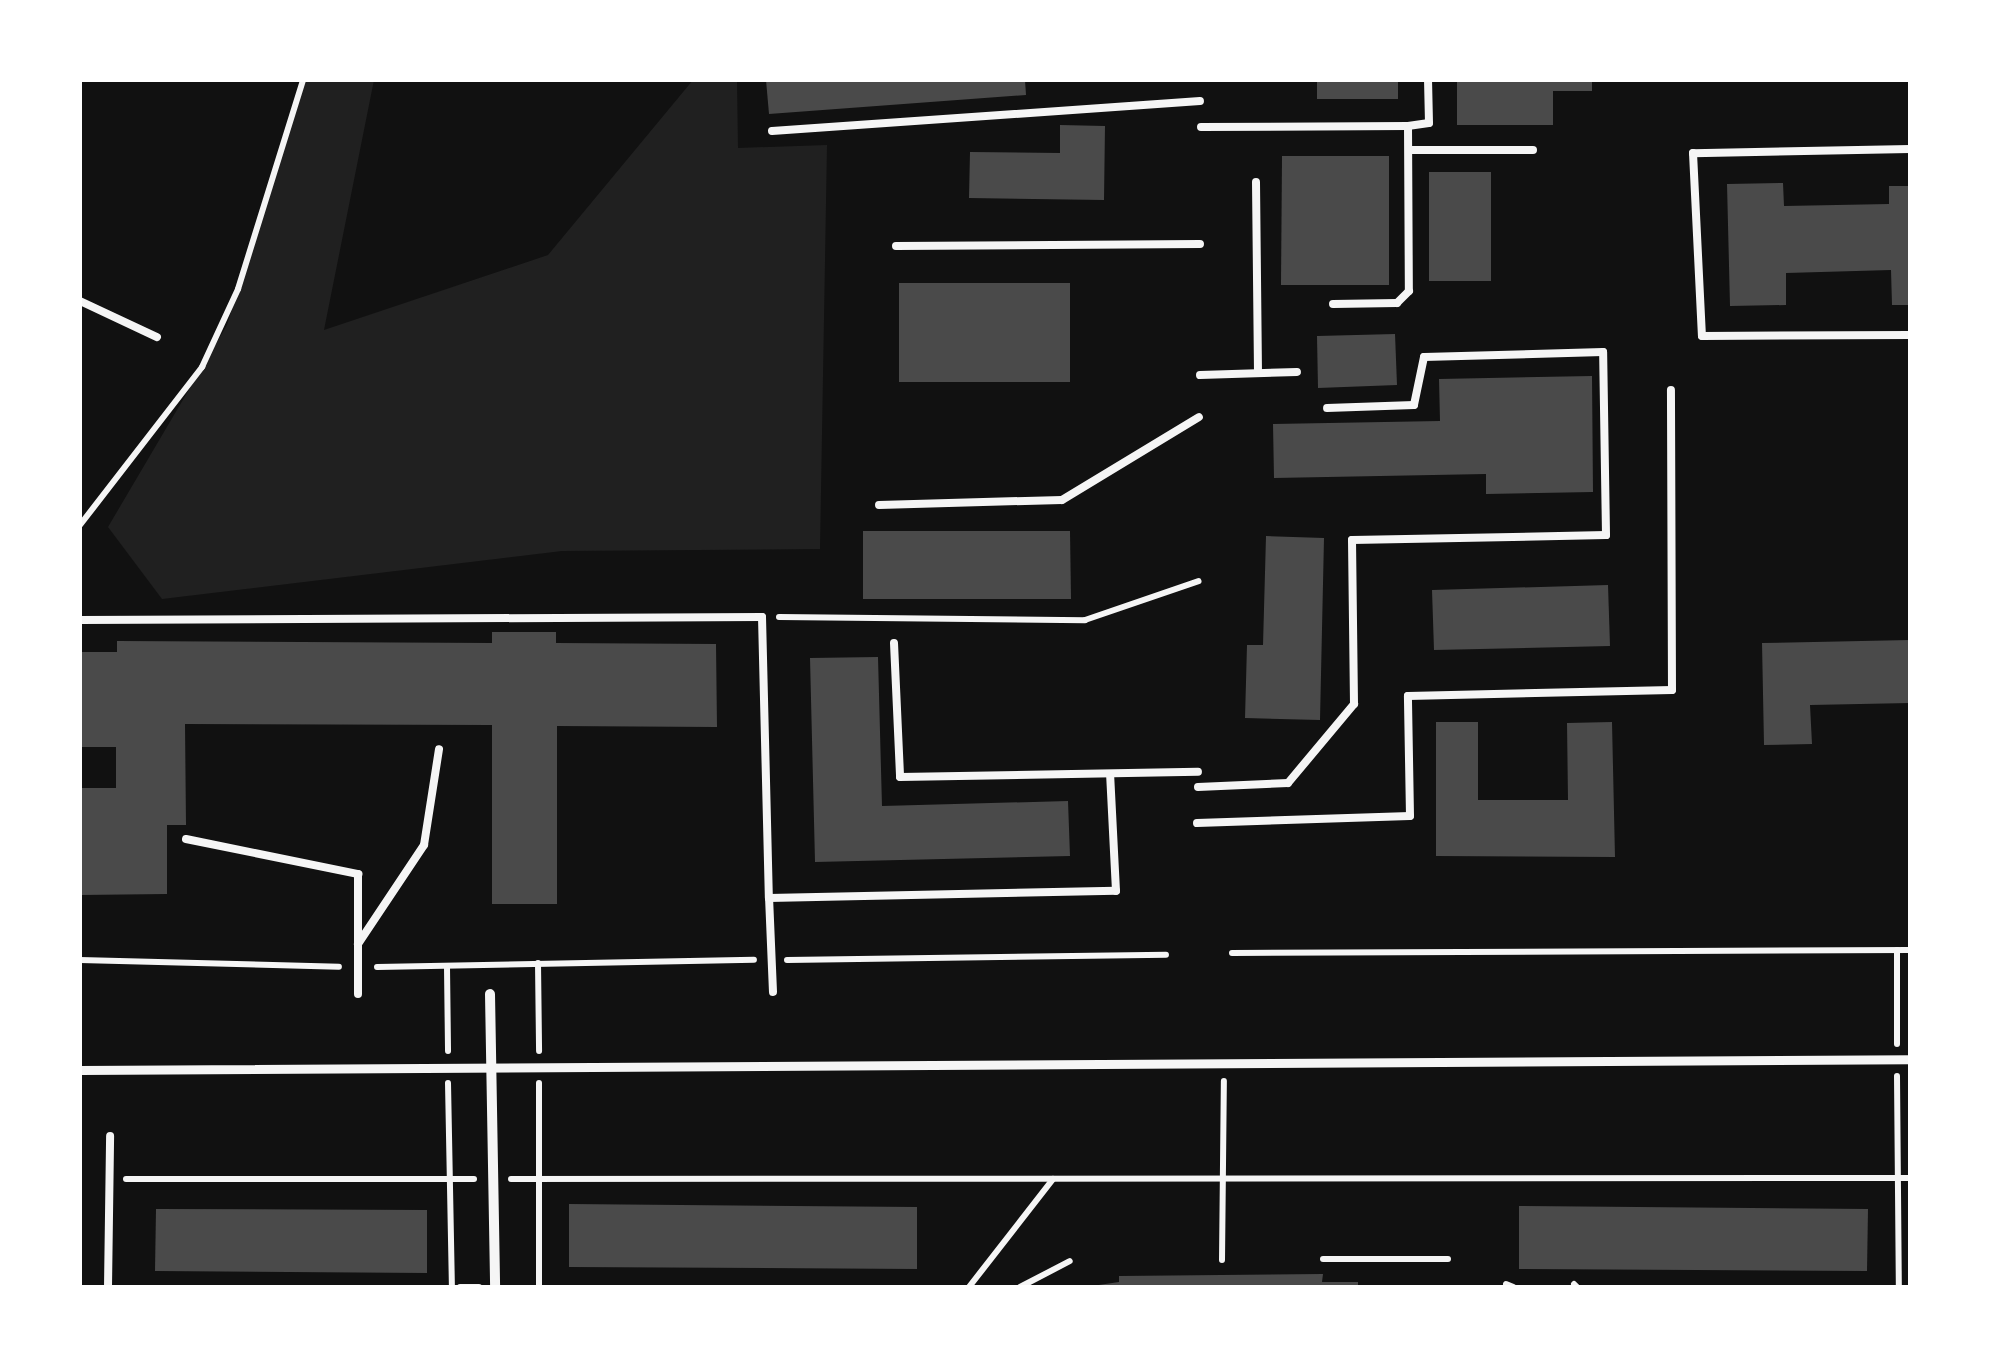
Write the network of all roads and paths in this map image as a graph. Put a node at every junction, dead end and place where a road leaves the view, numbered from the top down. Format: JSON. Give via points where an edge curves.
{"nodes":[{"id":1,"x":304,"y":80,"type":"edge"},
{"id":2,"x":1428,"y":80,"type":"edge"},
{"id":3,"x":1200,"y":101,"type":"dead end"},
{"id":4,"x":1408,"y":126,"type":"junction"},
{"id":5,"x":1201,"y":127,"type":"dead end"},
{"id":6,"x":772,"y":131,"type":"dead end"},
{"id":7,"x":1910,"y":149,"type":"edge"},
{"id":8,"x":1409,"y":150,"type":"junction"},
{"id":9,"x":1533,"y":150,"type":"dead end"},
{"id":10,"x":1256,"y":182,"type":"dead end"},
{"id":11,"x":1200,"y":244,"type":"dead end"},
{"id":12,"x":896,"y":246,"type":"dead end"},
{"id":13,"x":80,"y":301,"type":"edge"},
{"id":14,"x":1332,"y":304,"type":"dead end"},
{"id":15,"x":1910,"y":334,"type":"edge"},
{"id":16,"x":157,"y":337,"type":"dead end"},
{"id":17,"x":1297,"y":372,"type":"dead end"},
{"id":18,"x":1258,"y":374,"type":"junction"},
{"id":19,"x":1200,"y":376,"type":"dead end"},
{"id":20,"x":1671,"y":390,"type":"dead end"},
{"id":21,"x":1326,"y":408,"type":"dead end"},
{"id":22,"x":1199,"y":417,"type":"dead end"},
{"id":23,"x":880,"y":505,"type":"dead end"},
{"id":24,"x":80,"y":524,"type":"edge"},
{"id":25,"x":1198,"y":581,"type":"dead end"},
{"id":26,"x":762,"y":617,"type":"junction"},
{"id":27,"x":80,"y":620,"type":"edge"},
{"id":28,"x":894,"y":643,"type":"dead end"},
{"id":29,"x":439,"y":749,"type":"dead end"},
{"id":30,"x":1198,"y":772,"type":"dead end"},
{"id":31,"x":1110,"y":774,"type":"junction"},
{"id":32,"x":1198,"y":787,"type":"dead end"},
{"id":33,"x":1197,"y":823,"type":"dead end"},
{"id":34,"x":186,"y":840,"type":"dead end"},
{"id":35,"x":769,"y":898,"type":"junction"},
{"id":36,"x":358,"y":944,"type":"junction"},
{"id":37,"x":1897,"y":950,"type":"junction"},
{"id":38,"x":1910,"y":950,"type":"edge"},
{"id":39,"x":1232,"y":953,"type":"dead end"},
{"id":40,"x":1166,"y":955,"type":"dead end"},
{"id":41,"x":80,"y":960,"type":"edge"},
{"id":42,"x":772,"y":960,"type":"junction"},
{"id":43,"x":447,"y":967,"type":"junction"},
{"id":44,"x":357,"y":968,"type":"junction"},
{"id":45,"x":774,"y":992,"type":"dead end"},
{"id":46,"x":358,"y":994,"type":"dead end"},
{"id":47,"x":490,"y":994,"type":"dead end"},
{"id":48,"x":1910,"y":1059,"type":"edge"},
{"id":49,"x":1897,"y":1060,"type":"junction"},
{"id":50,"x":1224,"y":1062,"type":"junction"},
{"id":51,"x":491,"y":1064,"type":"junction"},
{"id":52,"x":448,"y":1065,"type":"junction"},
{"id":53,"x":80,"y":1070,"type":"edge"},
{"id":54,"x":110,"y":1136,"type":"dead end"},
{"id":55,"x":1224,"y":1178,"type":"junction"},
{"id":56,"x":1899,"y":1178,"type":"junction"},
{"id":57,"x":1910,"y":1178,"type":"edge"},
{"id":58,"x":110,"y":1179,"type":"junction"},
{"id":59,"x":450,"y":1179,"type":"junction"},
{"id":60,"x":493,"y":1179,"type":"junction"},
{"id":61,"x":1053,"y":1179,"type":"junction"},
{"id":62,"x":540,"y":1205,"type":"dead end"},
{"id":63,"x":1448,"y":1259,"type":"dead end"},
{"id":64,"x":1222,"y":1260,"type":"dead end"},
{"id":65,"x":1322,"y":1260,"type":"dead end"},
{"id":66,"x":1070,"y":1261,"type":"dead end"},
{"id":67,"x":108,"y":1287,"type":"edge"},
{"id":68,"x":452,"y":1287,"type":"edge"},
{"id":69,"x":495,"y":1287,"type":"edge"},
{"id":70,"x":538,"y":1287,"type":"edge"},
{"id":71,"x":970,"y":1287,"type":"edge"},
{"id":72,"x":1020,"y":1287,"type":"edge"},
{"id":73,"x":1899,"y":1287,"type":"edge"}],
"edges":[{"from":1,"to":24,"type":"path","via":[[238,289],[202,367]]},
{"from":2,"to":4,"type":"lane","via":[[1429,124]]},
{"from":3,"to":6,"type":"lane"},
{"from":4,"to":5,"type":"lane"},
{"from":4,"to":8,"type":"lane"},
{"from":7,"to":15,"type":"lane","via":[[1693,153],[1702,336]]},
{"from":8,"to":9,"type":"lane"},
{"from":8,"to":14,"type":"lane","via":[[1409,290],[1397,303]]},
{"from":10,"to":18,"type":"lane"},
{"from":11,"to":12,"type":"lane"},
{"from":13,"to":16,"type":"lane"},
{"from":17,"to":18,"type":"lane"},
{"from":18,"to":19,"type":"lane"},
{"from":20,"to":33,"type":"lane","via":[[1672,690],[1408,696],[1410,816]]},
{"from":21,"to":32,"type":"lane","via":[[1414,405],[1424,358],[1603,352],[1606,535],[1352,540],[1354,704],[1288,783]]},
{"from":22,"to":23,"type":"lane","via":[[1062,500]]},
{"from":25,"to":26,"type":"path","via":[[1085,620]]},
{"from":26,"to":27,"type":"lane"},
{"from":26,"to":35,"type":"lane"},
{"from":28,"to":31,"type":"lane","via":[[900,777]]},
{"from":29,"to":36,"type":"lane","via":[[424,845]]},
{"from":30,"to":31,"type":"lane"},
{"from":31,"to":35,"type":"lane","via":[[1116,891]]},
{"from":34,"to":36,"type":"lane","via":[[358,874]]},
{"from":35,"to":42,"type":"lane"},
{"from":36,"to":44,"type":"lane"},
{"from":37,"to":38,"type":"path"},
{"from":37,"to":39,"type":"path"},
{"from":37,"to":49,"type":"path"},
{"from":40,"to":42,"type":"path"},
{"from":41,"to":44,"type":"path"},
{"from":42,"to":43,"type":"path"},
{"from":42,"to":45,"type":"lane"},
{"from":43,"to":44,"type":"path"},
{"from":43,"to":52,"type":"path"},
{"from":44,"to":46,"type":"lane"},
{"from":47,"to":51,"type":"street"},
{"from":48,"to":49,"type":"street"},
{"from":49,"to":50,"type":"street"},
{"from":49,"to":56,"type":"path"},
{"from":50,"to":51,"type":"street"},
{"from":50,"to":55,"type":"path"},
{"from":51,"to":52,"type":"street"},
{"from":51,"to":60,"type":"street"},
{"from":52,"to":53,"type":"street"},
{"from":52,"to":59,"type":"path"},
{"from":54,"to":58,"type":"lane"},
{"from":55,"to":56,"type":"path"},
{"from":55,"to":61,"type":"path"},
{"from":55,"to":64,"type":"path"},
{"from":56,"to":57,"type":"path"},
{"from":56,"to":73,"type":"path"},
{"from":58,"to":59,"type":"path"},
{"from":58,"to":67,"type":"lane"},
{"from":59,"to":60,"type":"path"},
{"from":59,"to":68,"type":"path"},
{"from":60,"to":61,"type":"path"},
{"from":60,"to":69,"type":"street"},
{"from":61,"to":71,"type":"path"},
{"from":62,"to":70,"type":"path"},
{"from":63,"to":65,"type":"path"},
{"from":66,"to":72,"type":"path"}]}
